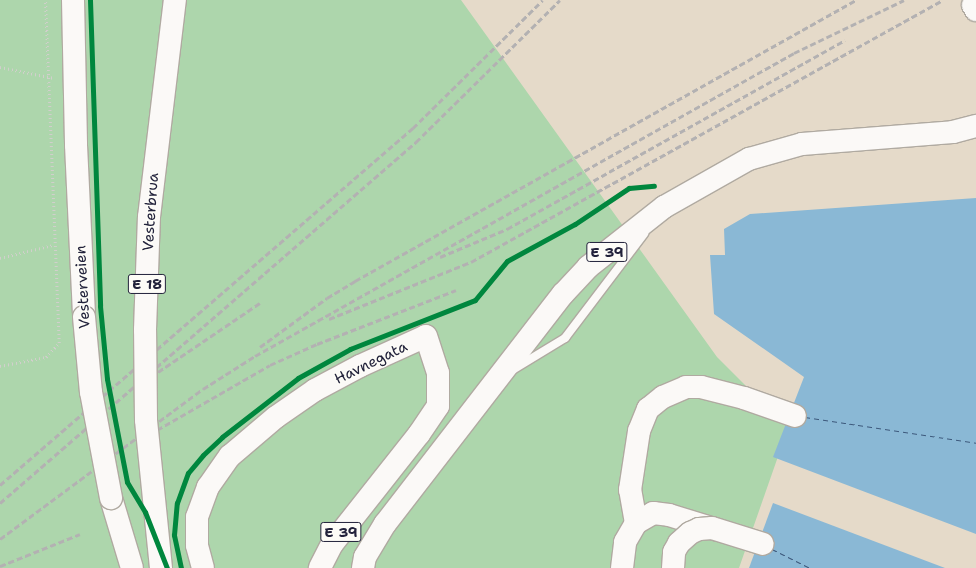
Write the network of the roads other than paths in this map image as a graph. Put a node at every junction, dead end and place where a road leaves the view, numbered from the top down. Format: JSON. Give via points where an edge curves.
{"nodes":[{"id":1,"x":73,"y":0,"type":"edge"},
{"id":2,"x":175,"y":0,"type":"edge"},
{"id":3,"x":976,"y":126,"type":"edge"},
{"id":4,"x":795,"y":416,"type":"dead end"},
{"id":5,"x":636,"y":522,"type":"junction"},
{"id":6,"x":132,"y":568,"type":"edge"},
{"id":7,"x":161,"y":568,"type":"edge"},
{"id":8,"x":203,"y":568,"type":"edge"},
{"id":9,"x":320,"y":568,"type":"edge"},
{"id":10,"x":363,"y":568,"type":"edge"},
{"id":11,"x":622,"y":568,"type":"edge"},
{"id":12,"x":673,"y":568,"type":"edge"}],
"edges":[{"from":1,"to":6,"type":"highway","name":"Vesterveien","bridge":true,"via":[[76,145],[90,392],[111,498]]},
{"from":2,"to":7,"type":"highway","name":"Vesterbrua","number":"E 18","bridge":true,"via":[[150,217],[145,330],[147,427]]},
{"from":3,"to":10,"type":"highway","number":"E 39","via":[[953,132],[802,144],[749,159],[664,207],[588,267],[563,294],[385,524],[365,557]]},
{"from":4,"to":5,"type":"highway","via":[[744,398],[701,387],[686,387],[663,397],[648,409],[639,431],[630,490]]},
{"from":5,"to":11,"type":"highway","via":[[625,542]]},
{"from":5,"to":12,"type":"highway","bridge":true,"via":[[653,514],[669,515],[763,544],[712,528],[699,529],[679,543],[674,552]]},
{"from":8,"to":9,"type":"highway","name":"Havnegata","number":"E 39","via":[[197,545],[197,517],[208,487],[230,456],[251,437],[315,390],[426,336],[438,373],[438,406],[332,544]]}]}
